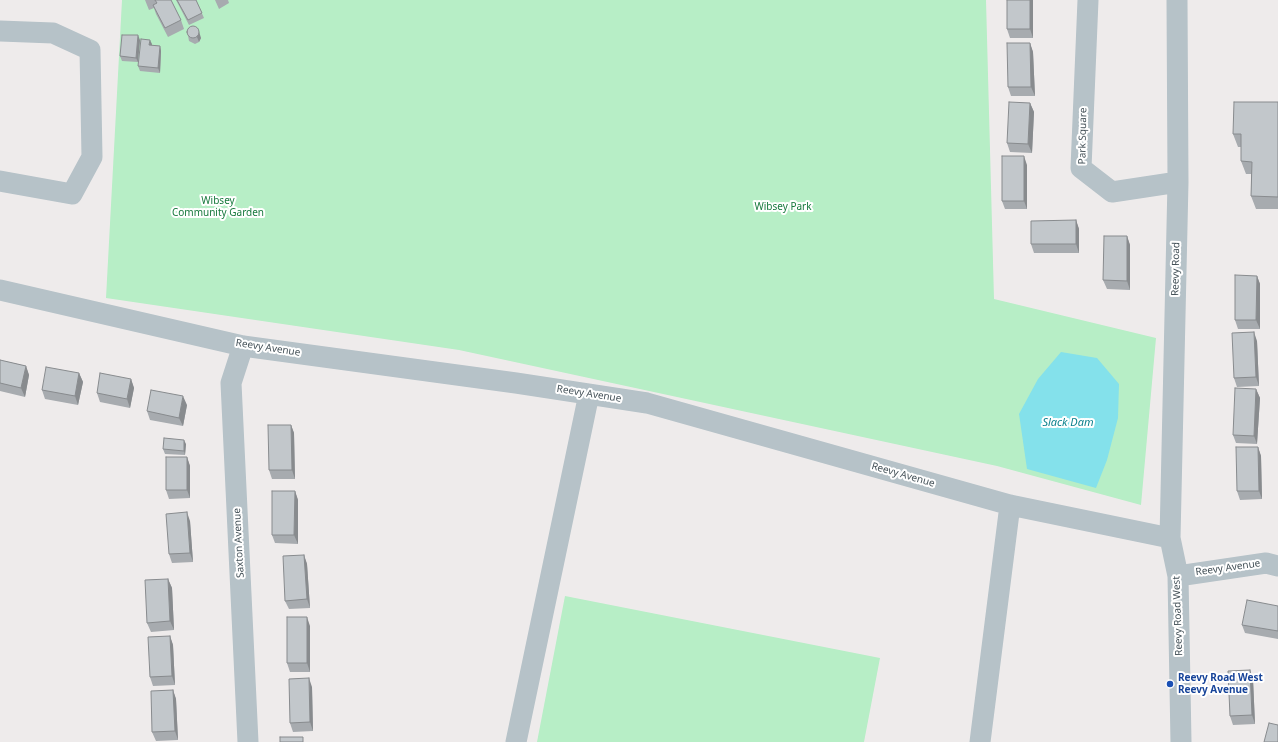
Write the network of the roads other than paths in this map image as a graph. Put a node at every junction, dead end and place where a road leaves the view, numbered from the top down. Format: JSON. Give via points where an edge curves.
{"nodes":[{"id":1,"x":1088,"y":0,"type":"edge"},
{"id":2,"x":1177,"y":0,"type":"edge"},
{"id":3,"x":0,"y":32,"type":"edge"},
{"id":4,"x":0,"y":181,"type":"edge"},
{"id":5,"x":1178,"y":182,"type":"junction"},
{"id":6,"x":0,"y":290,"type":"edge"},
{"id":7,"x":243,"y":346,"type":"junction"},
{"id":8,"x":589,"y":394,"type":"junction"},
{"id":9,"x":1010,"y":505,"type":"junction"},
{"id":10,"x":1170,"y":538,"type":"junction"},
{"id":11,"x":1278,"y":566,"type":"edge"},
{"id":12,"x":1178,"y":576,"type":"junction"},
{"id":13,"x":248,"y":742,"type":"edge"},
{"id":14,"x":516,"y":742,"type":"edge"},
{"id":15,"x":980,"y":742,"type":"edge"},
{"id":16,"x":1181,"y":742,"type":"edge"}],
"edges":[{"from":1,"to":5,"type":"street","name":"Park Square","via":[[1080,168],[1112,192]]},
{"from":2,"to":5,"type":"street","name":"Reevy Road"},
{"from":3,"to":4,"type":"street","via":[[53,33],[90,50],[92,157],[72,194]]},
{"from":5,"to":10,"type":"street","name":"Reevy Road"},
{"from":6,"to":7,"type":"street","name":"Reevy Avenue"},
{"from":7,"to":8,"type":"street","name":"Reevy Avenue"},
{"from":7,"to":13,"type":"street","name":"Saxton Avenue","via":[[231,383]]},
{"from":8,"to":9,"type":"street","name":"Reevy Avenue","via":[[647,403]]},
{"from":8,"to":14,"type":"street"},
{"from":9,"to":10,"type":"street","name":"Reevy Avenue"},
{"from":9,"to":15,"type":"street"},
{"from":10,"to":12,"type":"street","name":"Reevy Road West"},
{"from":11,"to":12,"type":"street","name":"Reevy Avenue","via":[[1266,563]]},
{"from":12,"to":16,"type":"street","name":"Reevy Road West"}]}
